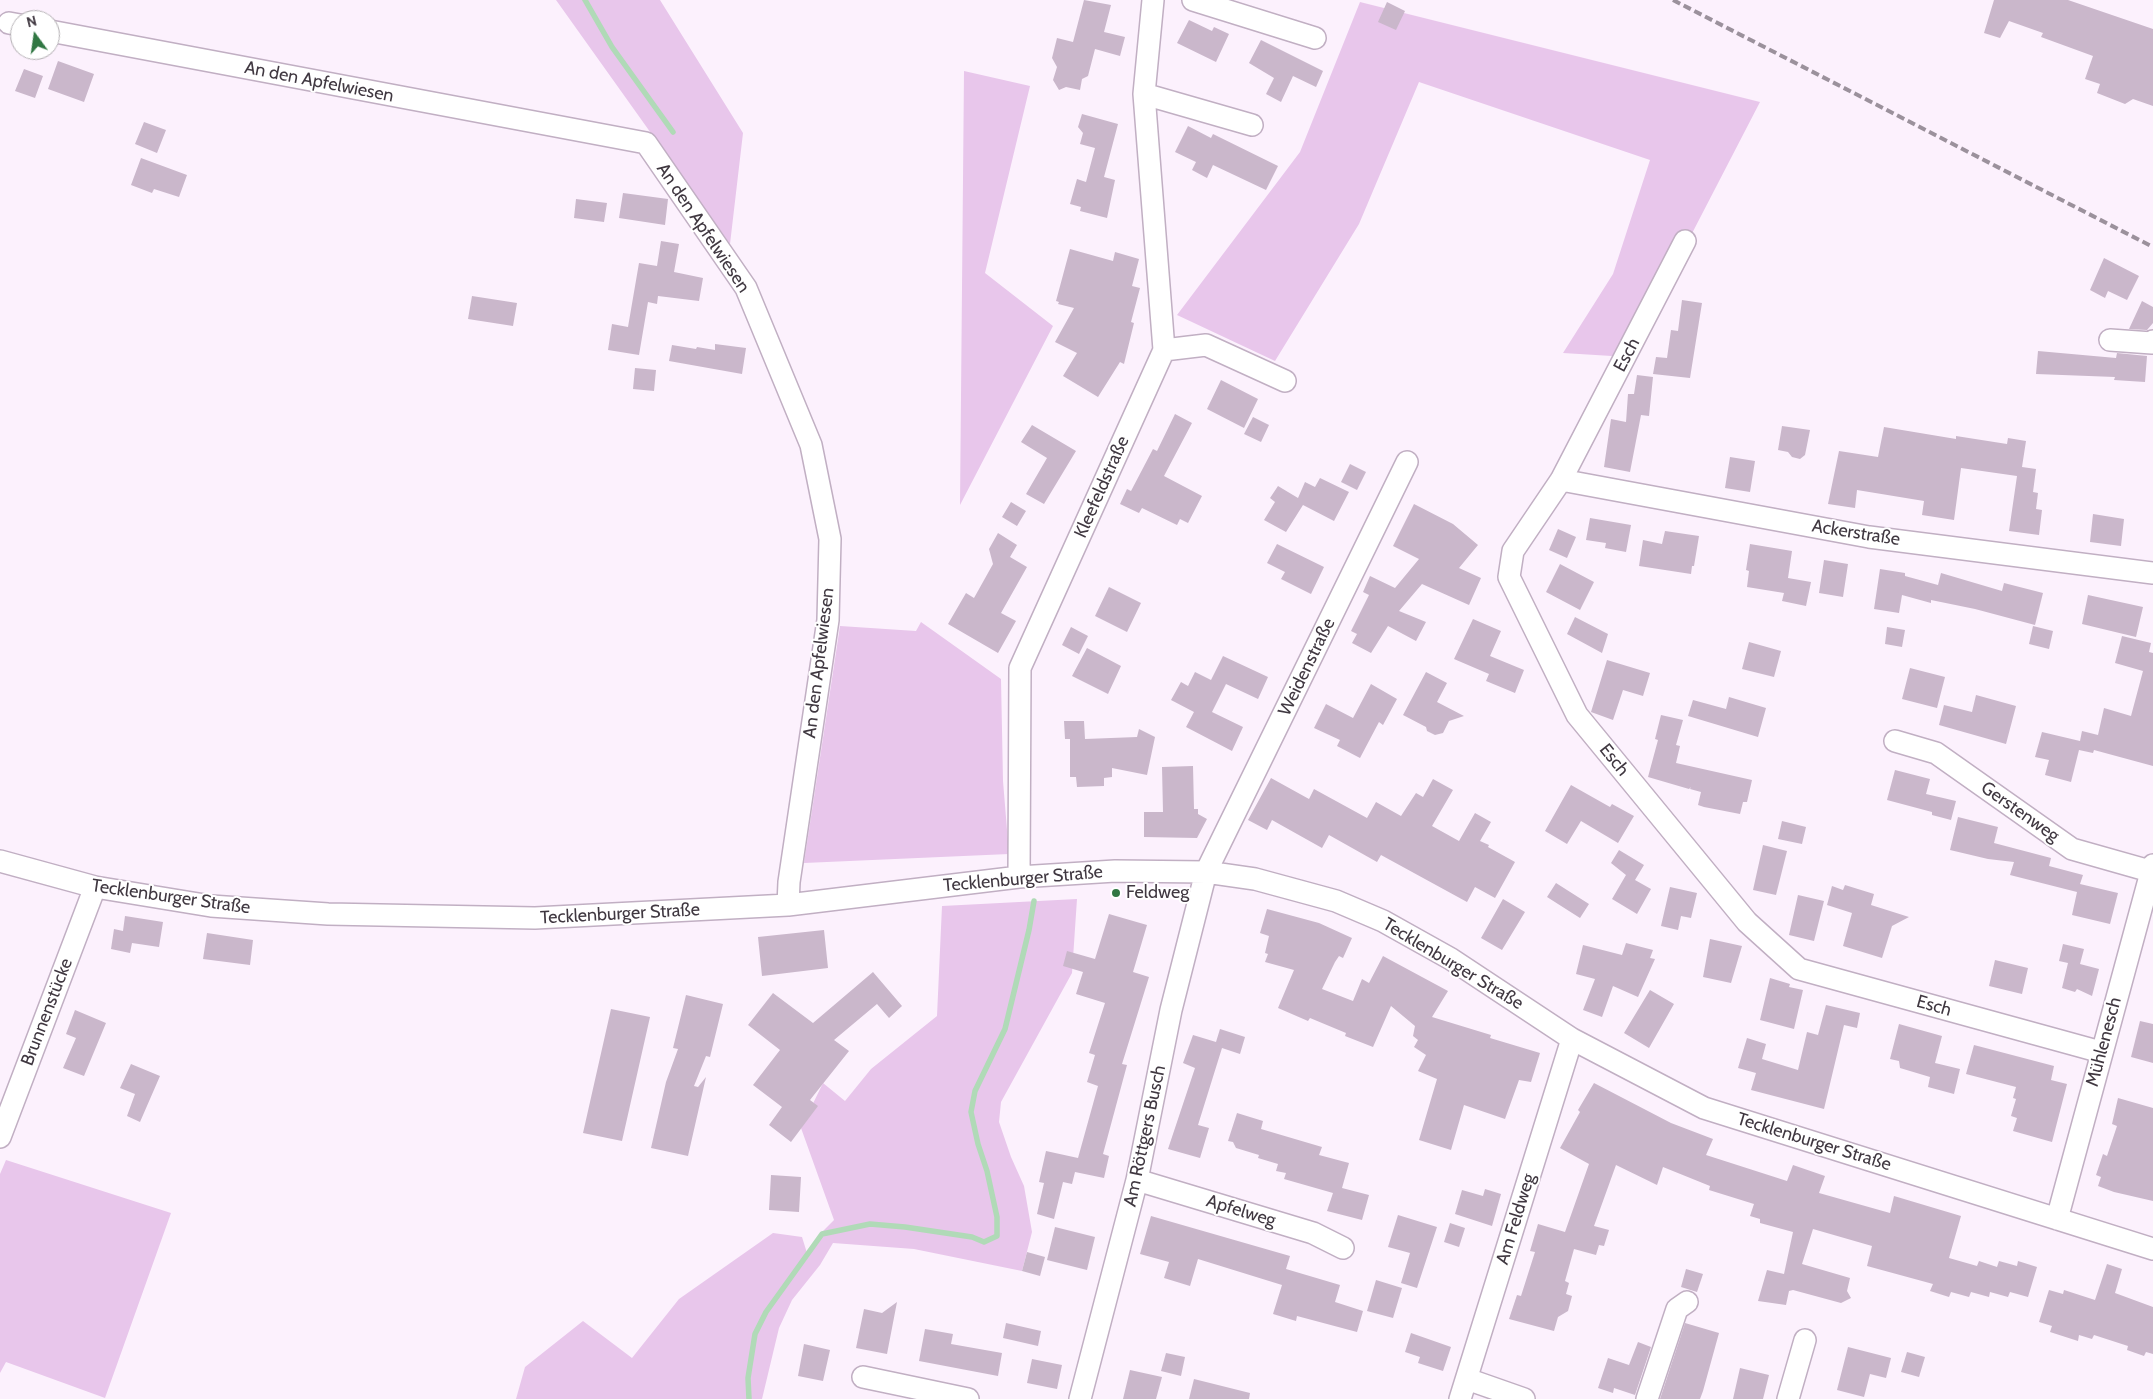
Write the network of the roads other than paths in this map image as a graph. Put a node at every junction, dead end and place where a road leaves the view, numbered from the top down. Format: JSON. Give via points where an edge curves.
{"nodes":[{"id":1,"x":1153,"y":0,"type":"edge"},
{"id":2,"x":1193,"y":0,"type":"edge"},
{"id":3,"x":60,"y":33,"type":"edge"},
{"id":4,"x":1315,"y":38,"type":"dead end"},
{"id":5,"x":1144,"y":94,"type":"junction"},
{"id":6,"x":1252,"y":125,"type":"dead end"},
{"id":7,"x":1686,"y":241,"type":"dead end"},
{"id":8,"x":2110,"y":340,"type":"dead end"},
{"id":9,"x":2153,"y":341,"type":"edge"},
{"id":10,"x":1164,"y":350,"type":"junction"},
{"id":11,"x":1285,"y":381,"type":"dead end"},
{"id":12,"x":1407,"y":462,"type":"dead end"},
{"id":13,"x":1561,"y":480,"type":"junction"},
{"id":14,"x":2153,"y":573,"type":"edge"},
{"id":15,"x":1895,"y":741,"type":"dead end"},
{"id":16,"x":0,"y":861,"type":"edge"},
{"id":17,"x":2152,"y":870,"type":"edge"},
{"id":18,"x":1206,"y":872,"type":"junction"},
{"id":19,"x":1020,"y":877,"type":"junction"},
{"id":20,"x":95,"y":887,"type":"junction"},
{"id":21,"x":788,"y":905,"type":"junction"},
{"id":22,"x":1572,"y":1039,"type":"junction"},
{"id":23,"x":2101,"y":1052,"type":"junction"},
{"id":24,"x":0,"y":1137,"type":"edge"},
{"id":25,"x":1137,"y":1180,"type":"junction"},
{"id":26,"x":2057,"y":1219,"type":"junction"},
{"id":27,"x":1343,"y":1248,"type":"dead end"},
{"id":28,"x":2153,"y":1249,"type":"edge"},
{"id":29,"x":1687,"y":1302,"type":"dead end"},
{"id":30,"x":1805,"y":1340,"type":"dead end"},
{"id":31,"x":863,"y":1377,"type":"dead end"},
{"id":32,"x":1467,"y":1379,"type":"junction"},
{"id":33,"x":968,"y":1399,"type":"edge"},
{"id":34,"x":1080,"y":1399,"type":"edge"},
{"id":35,"x":1460,"y":1399,"type":"edge"},
{"id":36,"x":1524,"y":1399,"type":"edge"},
{"id":37,"x":1648,"y":1399,"type":"edge"},
{"id":38,"x":1788,"y":1399,"type":"edge"}],
"edges":[{"from":1,"to":5,"type":"street","name":"Kleefeldstraße"},
{"from":2,"to":4,"type":"street"},
{"from":3,"to":21,"type":"street","name":"An den Apfelwiesen","via":[[646,143],[746,288],[811,445],[830,538],[828,620]]},
{"from":5,"to":6,"type":"street"},
{"from":5,"to":10,"type":"street","name":"Kleefeldstraße"},
{"from":7,"to":13,"type":"street","name":"Esch"},
{"from":8,"to":9,"type":"street"},
{"from":10,"to":11,"type":"street","via":[[1206,345]]},
{"from":10,"to":19,"type":"street","name":"Kleefeldstraße","via":[[1020,668]]},
{"from":12,"to":18,"type":"street","name":"Weidenstraße"},
{"from":13,"to":14,"type":"street","name":"Ackerstraße","via":[[1869,537]]},
{"from":13,"to":23,"type":"street","name":"Esch","via":[[1514,551],[1509,577],[1578,716],[1747,922],[1799,969]]},
{"from":15,"to":17,"type":"street","name":"Gerstenweg","via":[[1936,753],[2072,849]]},
{"from":16,"to":20,"type":"street","name":"Tecklenburger Straße"},
{"from":17,"to":23,"type":"street","name":"Mühlenesch"},
{"from":18,"to":19,"type":"street","name":"Tecklenburger Straße","via":[[1115,871]]},
{"from":18,"to":22,"type":"street","name":"Tecklenburger Straße","via":[[1255,879],[1308,892],[1383,921],[1451,959]]},
{"from":18,"to":25,"type":"street","name":"Am Röttgers Busch","via":[[1171,1010]]},
{"from":19,"to":21,"type":"street","name":"Tecklenburger Straße"},
{"from":20,"to":21,"type":"street","name":"Tecklenburger Straße","via":[[211,906],[358,914],[535,918]]},
{"from":20,"to":24,"type":"street","name":"Brunnenstücke"},
{"from":22,"to":26,"type":"street","name":"Tecklenburger Straße","via":[[1704,1108]]},
{"from":22,"to":32,"type":"street","name":"Am Feldweg"},
{"from":23,"to":26,"type":"street","name":"Mühlenesch"},
{"from":25,"to":27,"type":"street","name":"Apfelweg","via":[[1313,1232]]},
{"from":25,"to":34,"type":"street","name":"Am Röttgers Busch"},
{"from":26,"to":28,"type":"street","name":"Tecklenburger Straße"},
{"from":29,"to":37,"type":"street","via":[[1677,1309]]},
{"from":30,"to":38,"type":"street"},
{"from":31,"to":33,"type":"street"},
{"from":32,"to":35,"type":"street","name":"Am Feldweg"},
{"from":32,"to":36,"type":"street"}]}
